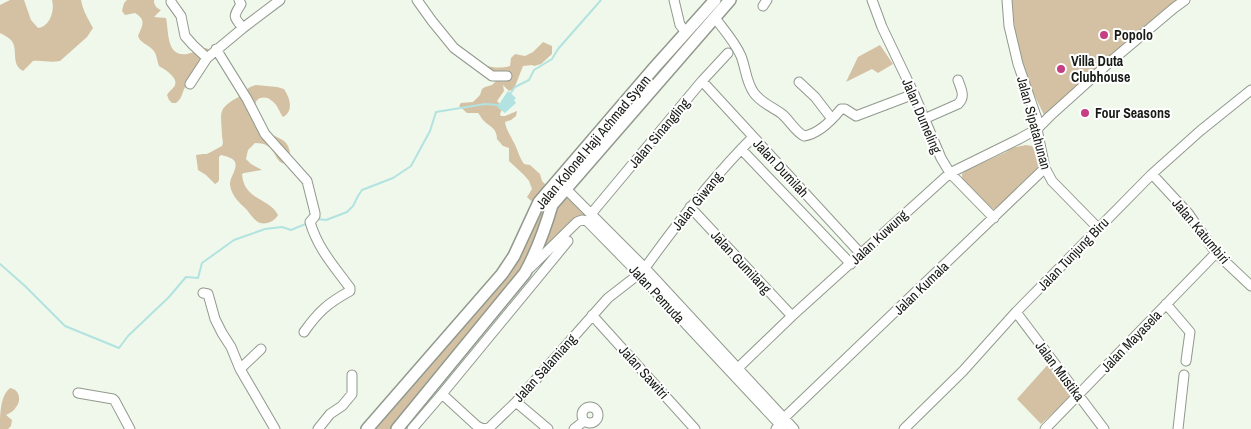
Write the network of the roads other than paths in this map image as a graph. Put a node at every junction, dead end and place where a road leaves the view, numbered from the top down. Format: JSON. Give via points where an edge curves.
{"nodes":[{"id":1,"x":240,"y":0,"type":"edge"},
{"id":2,"x":280,"y":0,"type":"edge"},
{"id":3,"x":417,"y":0,"type":"edge"},
{"id":4,"x":674,"y":0,"type":"edge"},
{"id":5,"x":714,"y":0,"type":"edge"},
{"id":6,"x":730,"y":0,"type":"edge"},
{"id":7,"x":872,"y":0,"type":"edge"},
{"id":8,"x":1007,"y":0,"type":"edge"},
{"id":9,"x":1185,"y":0,"type":"edge"},
{"id":10,"x":171,"y":2,"type":"dead end"},
{"id":11,"x":715,"y":18,"type":"junction"},
{"id":12,"x":243,"y":28,"type":"junction"},
{"id":13,"x":686,"y":32,"type":"junction"},
{"id":14,"x":216,"y":49,"type":"junction"},
{"id":15,"x":728,"y":53,"type":"dead end"},
{"id":16,"x":207,"y":58,"type":"junction"},
{"id":17,"x":507,"y":76,"type":"dead end"},
{"id":18,"x":958,"y":80,"type":"dead end"},
{"id":19,"x":702,"y":81,"type":"junction"},
{"id":20,"x":799,"y":82,"type":"dead end"},
{"id":21,"x":190,"y":84,"type":"dead end"},
{"id":22,"x":1250,"y":92,"type":"edge"},
{"id":23,"x":914,"y":94,"type":"junction"},
{"id":24,"x":619,"y":109,"type":"junction"},
{"id":25,"x":629,"y":117,"type":"junction"},
{"id":26,"x":924,"y":119,"type":"junction"},
{"id":27,"x":832,"y":120,"type":"junction"},
{"id":28,"x":1037,"y":129,"type":"junction"},
{"id":29,"x":753,"y":137,"type":"junction"},
{"id":30,"x":741,"y":148,"type":"junction"},
{"id":31,"x":1045,"y":168,"type":"junction"},
{"id":32,"x":950,"y":173,"type":"junction"},
{"id":33,"x":1152,"y":174,"type":"junction"},
{"id":34,"x":566,"y":189,"type":"junction"},
{"id":35,"x":690,"y":207,"type":"junction"},
{"id":36,"x":591,"y":214,"type":"junction"},
{"id":37,"x":994,"y":218,"type":"junction"},
{"id":38,"x":1098,"y":228,"type":"junction"},
{"id":39,"x":568,"y":241,"type":"dead end"},
{"id":40,"x":1216,"y":253,"type":"junction"},
{"id":41,"x":861,"y":254,"type":"junction"},
{"id":42,"x":851,"y":264,"type":"junction"},
{"id":43,"x":642,"y":271,"type":"junction"},
{"id":44,"x":525,"y":274,"type":"junction"},
{"id":45,"x":1251,"y":286,"type":"edge"},
{"id":46,"x":203,"y":293,"type":"dead end"},
{"id":47,"x":1166,"y":304,"type":"junction"},
{"id":48,"x":1016,"y":312,"type":"junction"},
{"id":49,"x":592,"y":315,"type":"junction"},
{"id":50,"x":792,"y":316,"type":"junction"},
{"id":51,"x":304,"y":332,"type":"dead end"},
{"id":52,"x":261,"y":349,"type":"dead end"},
{"id":53,"x":1186,"y":361,"type":"dead end"},
{"id":54,"x":738,"y":368,"type":"junction"},
{"id":55,"x":240,"y":369,"type":"junction"},
{"id":56,"x":352,"y":375,"type":"dead end"},
{"id":57,"x":1184,"y":376,"type":"dead end"},
{"id":58,"x":78,"y":393,"type":"dead end"},
{"id":59,"x":442,"y":394,"type":"junction"},
{"id":60,"x":1078,"y":395,"type":"junction"},
{"id":61,"x":516,"y":402,"type":"junction"},
{"id":62,"x":584,"y":421,"type":"dead end"},
{"id":63,"x":781,"y":425,"type":"edge"},
{"id":64,"x":274,"y":428,"type":"edge"},
{"id":65,"x":908,"y":428,"type":"edge"},
{"id":66,"x":130,"y":429,"type":"edge"},
{"id":67,"x":318,"y":429,"type":"edge"},
{"id":68,"x":367,"y":429,"type":"edge"},
{"id":69,"x":397,"y":429,"type":"edge"},
{"id":70,"x":412,"y":429,"type":"edge"},
{"id":71,"x":548,"y":429,"type":"edge"},
{"id":72,"x":574,"y":429,"type":"edge"},
{"id":73,"x":695,"y":429,"type":"edge"},
{"id":74,"x":794,"y":429,"type":"edge"},
{"id":75,"x":1045,"y":429,"type":"edge"},
{"id":76,"x":1104,"y":429,"type":"edge"},
{"id":77,"x":1178,"y":429,"type":"edge"}],
"edges":[{"from":1,"to":12,"type":"street","via":[[234,16]]},
{"from":2,"to":12,"type":"street"},
{"from":3,"to":17,"type":"street","via":[[454,48],[492,76]]},
{"from":4,"to":13,"type":"street","via":[[680,26]]},
{"from":5,"to":13,"type":"main road","name":"Jalan Kolonel Haji Achmad Syam"},
{"from":6,"to":11,"type":"main road","name":"Jalan Kolonel Haji Achmad Syam"},
{"from":7,"to":23,"type":"street","name":"Jalan Dumeling"},
{"from":8,"to":28,"type":"street","name":"Jalan Sipatahunan","via":[[1009,26]]},
{"from":9,"to":28,"type":"street","name":"Jalan Kuwung","via":[[1110,62]]},
{"from":10,"to":16,"type":"street","via":[[182,16],[185,36]]},
{"from":11,"to":25,"type":"main road","name":"Jalan Kolonel Haji Achmad Syam"},
{"from":11,"to":27,"type":"street","via":[[736,46],[748,82],[760,100],[782,114],[804,136]]},
{"from":12,"to":14,"type":"street"},
{"from":13,"to":24,"type":"main road","name":"Jalan Kolonel Haji Achmad Syam"},
{"from":14,"to":16,"type":"street"},
{"from":14,"to":51,"type":"street","via":[[265,134],[307,181],[315,213],[310,222],[314,234],[351,290],[328,304]]},
{"from":15,"to":19,"type":"street","name":"Jalan Sinangling"},
{"from":16,"to":21,"type":"street"},
{"from":18,"to":26,"type":"street","via":[[963,95],[961,102]]},
{"from":19,"to":29,"type":"street","name":"Jalan Dumilah"},
{"from":19,"to":36,"type":"street","name":"Jalan Sinangling"},
{"from":20,"to":27,"type":"street"},
{"from":22,"to":33,"type":"street","name":"Jalan Tunjung Biru"},
{"from":23,"to":26,"type":"street","name":"Jalan Dumeling"},
{"from":23,"to":27,"type":"street","via":[[856,116],[841,109]]},
{"from":24,"to":25,"type":"main road"},
{"from":24,"to":68,"type":"main road","name":"Jalan Kolonel Haji Achmad Syam","via":[[539,202],[502,274]]},
{"from":25,"to":34,"type":"main road","name":"Jalan Kolonel Haji Achmad Syam"},
{"from":26,"to":32,"type":"street","name":"Jalan Dumeling"},
{"from":28,"to":31,"type":"street","name":"Jalan Sipatahunan"},
{"from":28,"to":32,"type":"street","name":"Jalan Kuwung"},
{"from":29,"to":30,"type":"street","name":"Jalan Giwang"},
{"from":29,"to":41,"type":"street","name":"Jalan Dumilah"},
{"from":30,"to":35,"type":"street","name":"Jalan Giwang"},
{"from":30,"to":42,"type":"street","name":"Jalan Dumilah"},
{"from":31,"to":37,"type":"street","name":"Jalan Kumala"},
{"from":31,"to":38,"type":"street","name":"Jalan Sipatahunan","via":[[1052,181]]},
{"from":32,"to":37,"type":"street","name":"Jalan Dumeling"},
{"from":32,"to":41,"type":"street","name":"Jalan Kuwung"},
{"from":33,"to":38,"type":"street","name":"Jalan Tunjung Biru"},
{"from":33,"to":40,"type":"street","name":"Jalan Katumbiri","via":[[1188,213]]},
{"from":34,"to":36,"type":"street","name":"Jalan Pemuda"},
{"from":34,"to":44,"type":"main road","name":"Jalan Kolonel Haji Achmad Syam","via":[[552,205],[543,237]]},
{"from":35,"to":43,"type":"street","name":"Jalan Giwang"},
{"from":35,"to":50,"type":"street","name":"Jalan Gumilang"},
{"from":36,"to":43,"type":"street","name":"Jalan Pemuda"},
{"from":37,"to":63,"type":"street","name":"Jalan Kumala"},
{"from":38,"to":48,"type":"street","name":"Jalan Tunjung Biru"},
{"from":39,"to":59,"type":"street"},
{"from":40,"to":45,"type":"street","name":"Jalan Katumbiri"},
{"from":40,"to":47,"type":"street","name":"Jalan Mayasela"},
{"from":41,"to":42,"type":"street","name":"Jalan Kuwung"},
{"from":42,"to":50,"type":"street","name":"Jalan Kuwung"},
{"from":43,"to":44,"type":"street","name":"Jalan Pemuda","via":[[582,220]]},
{"from":43,"to":49,"type":"street","name":"Jalan Salamiang"},
{"from":43,"to":54,"type":"street","name":"Jalan Pemuda"},
{"from":43,"to":63,"type":"street","name":"Jalan Pemuda"},
{"from":44,"to":69,"type":"main road","name":"Jalan Kolonel Haji Achmad Syam"},
{"from":46,"to":55,"type":"street","via":[[208,294],[215,320]]},
{"from":47,"to":53,"type":"street","via":[[1190,332]]},
{"from":47,"to":60,"type":"street","name":"Jalan Mayasela"},
{"from":48,"to":60,"type":"street","name":"Jalan Mustika"},
{"from":48,"to":65,"type":"street","name":"Jalan Tunjung Biru"},
{"from":49,"to":61,"type":"street","name":"Jalan Salamiang"},
{"from":49,"to":73,"type":"street","name":"Jalan Sawitri"},
{"from":50,"to":54,"type":"street","name":"Jalan Kuwung"},
{"from":52,"to":55,"type":"street"},
{"from":54,"to":63,"type":"street","name":"Jalan Pemuda"},
{"from":55,"to":64,"type":"street"},
{"from":56,"to":67,"type":"street","via":[[352,394]]},
{"from":57,"to":77,"type":"street"},
{"from":58,"to":66,"type":"street","via":[[113,399]]},
{"from":59,"to":61,"type":"street","name":"Jalan Salamiang","via":[[483,429],[490,428]]},
{"from":59,"to":70,"type":"street"},
{"from":60,"to":75,"type":"street","name":"Jalan Mayasela"},
{"from":60,"to":76,"type":"street","name":"Jalan Mustika"},
{"from":61,"to":71,"type":"street"},
{"from":62,"to":72,"type":"street"},
{"from":63,"to":74,"type":"street","name":"Jalan Pemuda"}]}
